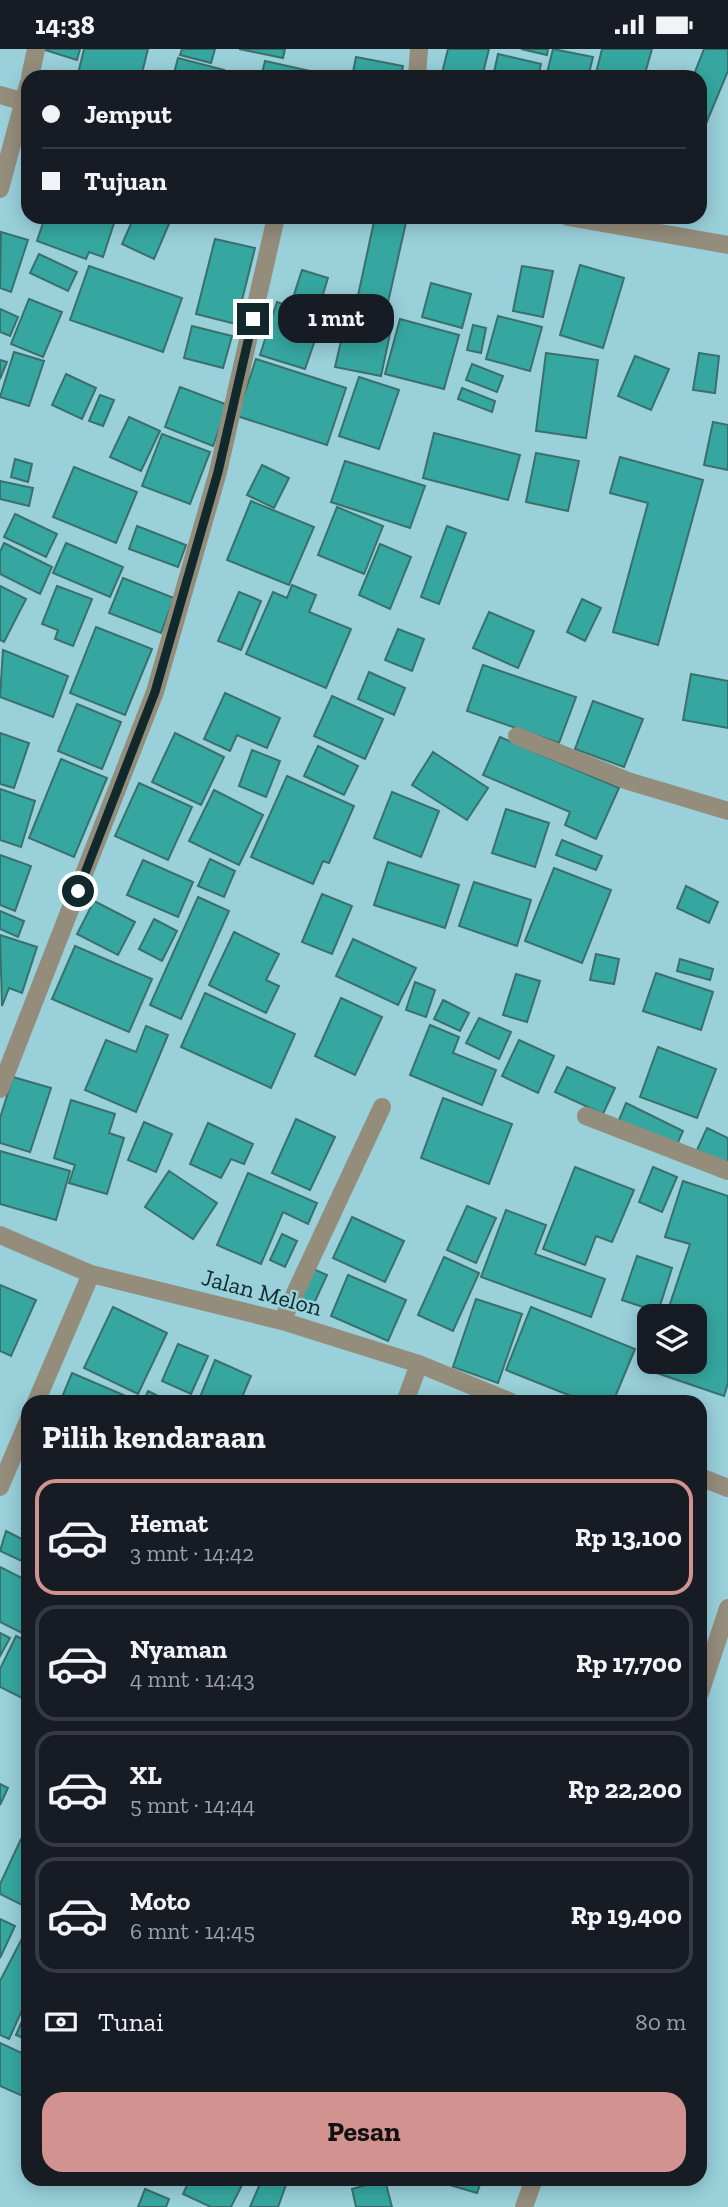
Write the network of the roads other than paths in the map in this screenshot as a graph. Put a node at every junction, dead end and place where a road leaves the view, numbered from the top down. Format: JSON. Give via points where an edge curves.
{"nodes":[{"id":1,"x":36,"y":49,"type":"edge"},
{"id":2,"x":419,"y":49,"type":"edge"},
{"id":3,"x":32,"y":70,"type":"edge"},
{"id":4,"x":418,"y":70,"type":"edge"},
{"id":5,"x":0,"y":95,"type":"edge"},
{"id":6,"x":21,"y":96,"type":"edge"},
{"id":7,"x":21,"y":117,"type":"edge"},
{"id":8,"x":0,"y":189,"type":"edge"},
{"id":9,"x":274,"y":224,"type":"edge"},
{"id":10,"x":608,"y":224,"type":"edge"},
{"id":11,"x":728,"y":245,"type":"edge"},
{"id":12,"x":517,"y":736,"type":"dead end"},
{"id":13,"x":728,"y":811,"type":"edge"},
{"id":14,"x":0,"y":1089,"type":"edge"},
{"id":15,"x":383,"y":1107,"type":"dead end"},
{"id":16,"x":586,"y":1116,"type":"dead end"},
{"id":17,"x":728,"y":1171,"type":"edge"},
{"id":18,"x":0,"y":1235,"type":"edge"},
{"id":19,"x":91,"y":1274,"type":"junction"},
{"id":20,"x":282,"y":1321,"type":"junction"},
{"id":21,"x":419,"y":1364,"type":"junction"},
{"id":22,"x":39,"y":1395,"type":"edge"},
{"id":23,"x":408,"y":1395,"type":"edge"},
{"id":24,"x":494,"y":1395,"type":"edge"},
{"id":25,"x":21,"y":1438,"type":"edge"},
{"id":26,"x":707,"y":1480,"type":"edge"},
{"id":27,"x":0,"y":1487,"type":"edge"},
{"id":28,"x":728,"y":1488,"type":"edge"},
{"id":29,"x":728,"y":1608,"type":"edge"},
{"id":30,"x":707,"y":1672,"type":"edge"},
{"id":31,"x":532,"y":2186,"type":"edge"},
{"id":32,"x":524,"y":2207,"type":"edge"}],
"edges":[{"from":1,"to":3,"type":"street"},
{"from":2,"to":4,"type":"street"},
{"from":5,"to":6,"type":"street"},
{"from":7,"to":8,"type":"street"},
{"from":9,"to":14,"type":"street","via":[[218,472],[155,692]]},
{"from":10,"to":11,"type":"street"},
{"from":12,"to":13,"type":"street","via":[[628,781]]},
{"from":15,"to":20,"type":"street"},
{"from":16,"to":17,"type":"street"},
{"from":18,"to":19,"type":"street","name":"Jalan Melon"},
{"from":19,"to":20,"type":"street","name":"Jalan Melon"},
{"from":19,"to":22,"type":"street"},
{"from":20,"to":21,"type":"street","name":"Jalan Melon"},
{"from":21,"to":23,"type":"street"},
{"from":21,"to":24,"type":"street","name":"Jalan Melon"},
{"from":25,"to":27,"type":"street"},
{"from":26,"to":28,"type":"street"},
{"from":29,"to":30,"type":"street"},
{"from":31,"to":32,"type":"street"}]}
